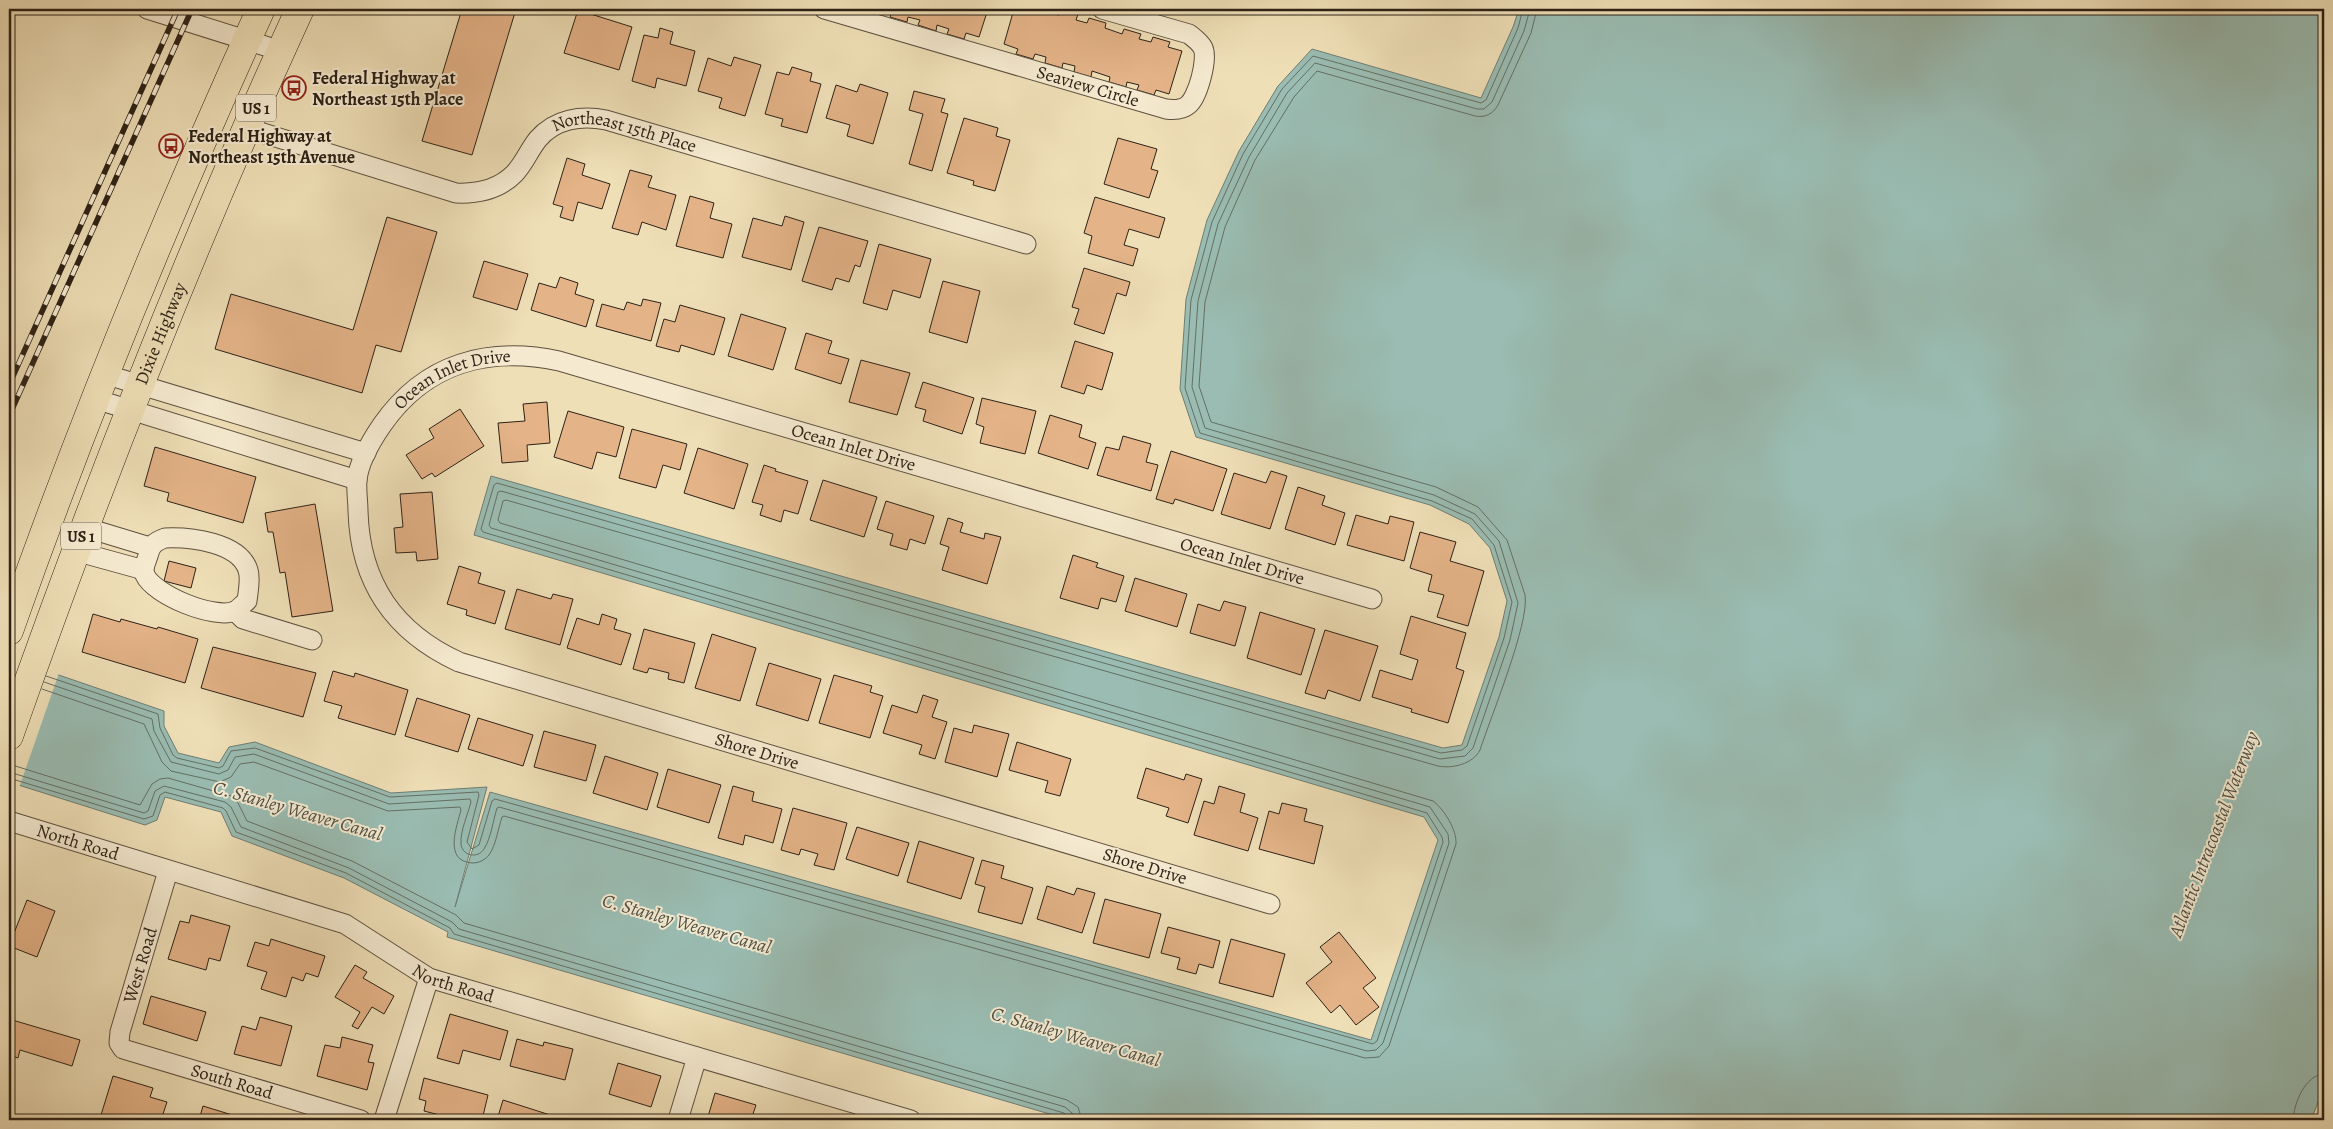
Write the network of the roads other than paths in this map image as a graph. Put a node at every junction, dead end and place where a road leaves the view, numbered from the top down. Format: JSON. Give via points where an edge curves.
{"nodes":[{"id":1,"x":147,"y":9,"type":"edge"},
{"id":2,"x":261,"y":9,"type":"edge"},
{"id":3,"x":300,"y":9,"type":"edge"},
{"id":4,"x":824,"y":9,"type":"edge"},
{"id":5,"x":1102,"y":9,"type":"edge"},
{"id":6,"x":246,"y":41,"type":"junction"},
{"id":7,"x":281,"y":51,"type":"junction"},
{"id":8,"x":247,"y":128,"type":"junction"},
{"id":9,"x":1026,"y":244,"type":"dead end"},
{"id":10,"x":104,"y":374,"type":"junction"},
{"id":11,"x":134,"y":397,"type":"junction"},
{"id":12,"x":95,"y":399,"type":"junction"},
{"id":13,"x":366,"y":453,"type":"junction"},
{"id":14,"x":357,"y":480,"type":"junction"},
{"id":15,"x":80,"y":539,"type":"junction"},
{"id":16,"x":152,"y":544,"type":"junction"},
{"id":17,"x":144,"y":573,"type":"junction"},
{"id":18,"x":1372,"y":600,"type":"dead end"},
{"id":19,"x":234,"y":611,"type":"junction"},
{"id":20,"x":9,"y":631,"type":"edge"},
{"id":21,"x":312,"y":640,"type":"dead end"},
{"id":22,"x":9,"y":736,"type":"edge"},
{"id":23,"x":9,"y":821,"type":"edge"},
{"id":24,"x":168,"y":871,"type":"junction"},
{"id":25,"x":1270,"y":904,"type":"dead end"},
{"id":26,"x":428,"y":978,"type":"junction"},
{"id":27,"x":132,"y":1053,"type":"joint"},
{"id":28,"x":697,"y":1057,"type":"junction"},
{"id":29,"x":361,"y":1120,"type":"edge"},
{"id":30,"x":384,"y":1120,"type":"edge"},
{"id":31,"x":678,"y":1120,"type":"edge"},
{"id":32,"x":911,"y":1120,"type":"edge"}],
"edges":[{"from":1,"to":6,"type":"street"},
{"from":2,"to":6,"type":"main road","name":"Dixie Highway","number":"US 1"},
{"from":3,"to":7,"type":"main road","name":"Dixie Highway","number":"US 1"},
{"from":4,"to":5,"type":"street","name":"Seaview Circle","via":[[1166,109],[1182,109],[1190,104],[1206,58],[1198,41],[1189,34]]},
{"from":6,"to":7,"type":"street"},
{"from":6,"to":10,"type":"main road","name":"Dixie Highway","number":"US 1"},
{"from":7,"to":8,"type":"main road","name":"Dixie Highway","number":"US 1"},
{"from":8,"to":9,"type":"street","name":"Northeast 15th Place","via":[[456,193],[472,194],[501,185],[513,176],[548,129],[576,118],[591,117]]},
{"from":8,"to":11,"type":"main road","name":"Dixie Highway","number":"US 1"},
{"from":10,"to":11,"type":"street"},
{"from":10,"to":12,"type":"main road","name":"Dixie Highway","number":"US 1"},
{"from":11,"to":12,"type":"street"},
{"from":11,"to":13,"type":"street"},
{"from":11,"to":14,"type":"street"},
{"from":11,"to":15,"type":"main road","name":"Dixie Highway","number":"US 1"},
{"from":12,"to":20,"type":"main road","name":"Dixie Highway","number":"US 1"},
{"from":13,"to":14,"type":"street","name":"Ocean Inlet Drive"},
{"from":13,"to":18,"type":"street","name":"Ocean Inlet Drive","via":[[391,413],[431,378],[480,358],[506,354],[533,356]]},
{"from":14,"to":25,"type":"street","name":"Shore Drive","via":[[358,532],[363,558],[379,595],[394,616],[434,651],[458,662]]},
{"from":15,"to":16,"type":"street"},
{"from":15,"to":17,"type":"street"},
{"from":15,"to":22,"type":"main road","name":"Dixie Highway","number":"US 1"},
{"from":16,"to":17,"type":"street"},
{"from":16,"to":19,"type":"street","via":[[165,538],[185,538],[213,543],[238,556],[248,570],[249,580],[247,601]]},
{"from":17,"to":19,"type":"street","via":[[159,591],[189,605],[218,613]]},
{"from":19,"to":21,"type":"street","via":[[243,618]]},
{"from":23,"to":24,"type":"street","name":"North Road"},
{"from":24,"to":26,"type":"street","name":"North Road","via":[[345,924]]},
{"from":24,"to":27,"type":"street","name":"West Road","via":[[120,1032],[119,1043]]},
{"from":26,"to":28,"type":"street","name":"North Road"},
{"from":26,"to":30,"type":"street"},
{"from":27,"to":29,"type":"street","name":"South Road"},
{"from":28,"to":31,"type":"street"},
{"from":28,"to":32,"type":"street","name":"North Road"}]}
